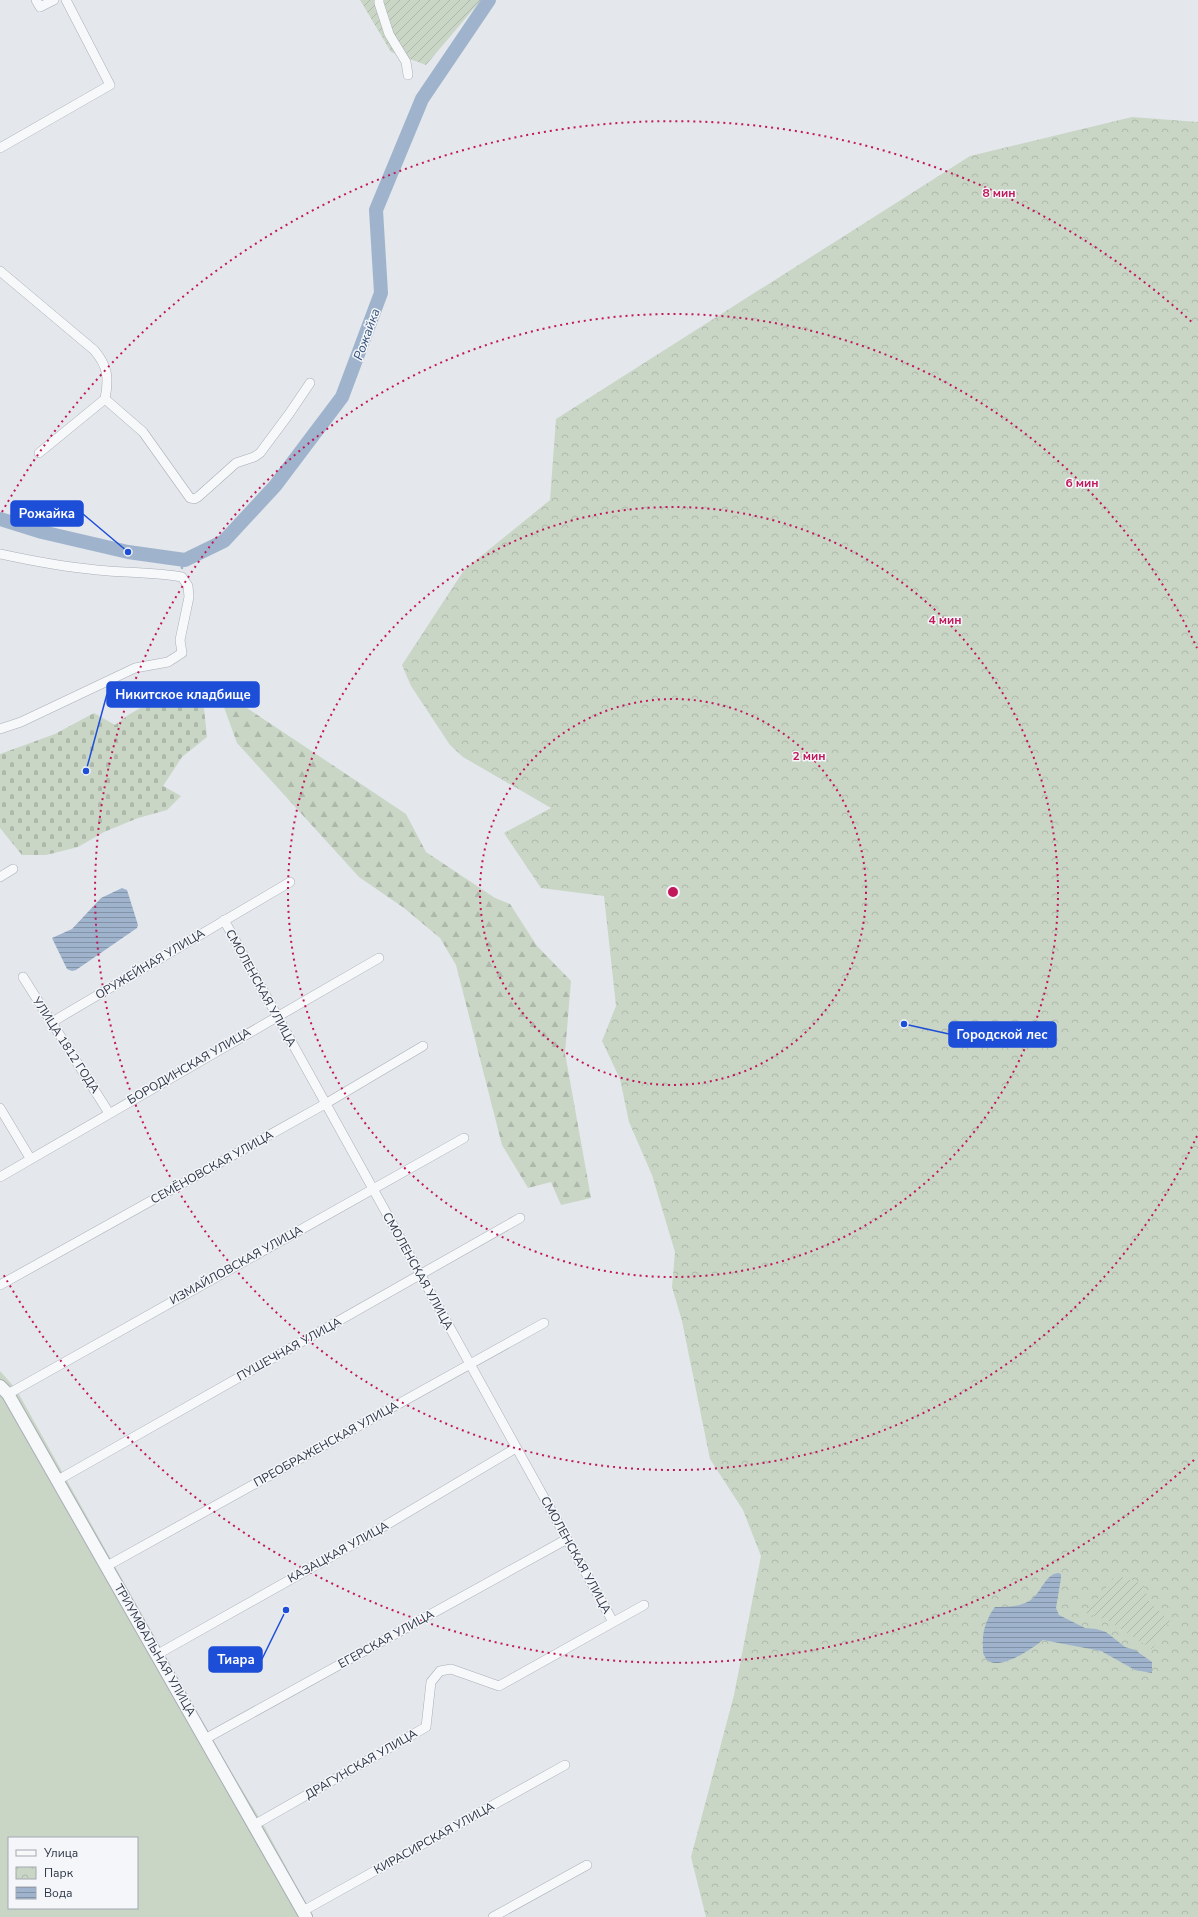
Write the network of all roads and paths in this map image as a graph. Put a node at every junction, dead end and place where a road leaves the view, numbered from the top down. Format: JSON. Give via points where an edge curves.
{"nodes":[{"id":1,"x":54,"y":0,"type":"edge"},
{"id":2,"x":66,"y":0,"type":"edge"},
{"id":3,"x":379,"y":0,"type":"edge"},
{"id":4,"x":38,"y":3,"type":"edge"},
{"id":5,"x":408,"y":75,"type":"dead end"},
{"id":6,"x":0,"y":148,"type":"edge"},
{"id":7,"x":0,"y":271,"type":"edge"},
{"id":8,"x":310,"y":383,"type":"dead end"},
{"id":9,"x":105,"y":399,"type":"junction"},
{"id":10,"x":39,"y":452,"type":"dead end"},
{"id":11,"x":0,"y":554,"type":"edge"},
{"id":12,"x":0,"y":729,"type":"edge"},
{"id":13,"x":13,"y":869,"type":"dead end"},
{"id":14,"x":0,"y":877,"type":"edge"},
{"id":15,"x":290,"y":882,"type":"dead end"},
{"id":16,"x":224,"y":920,"type":"junction"},
{"id":17,"x":379,"y":958,"type":"dead end"},
{"id":18,"x":23,"y":977,"type":"dead end"},
{"id":19,"x":277,"y":1016,"type":"junction"},
{"id":20,"x":52,"y":1022,"type":"junction"},
{"id":21,"x":423,"y":1046,"type":"dead end"},
{"id":22,"x":326,"y":1104,"type":"junction"},
{"id":23,"x":0,"y":1108,"type":"edge"},
{"id":24,"x":109,"y":1113,"type":"junction"},
{"id":25,"x":464,"y":1138,"type":"dead end"},
{"id":26,"x":30,"y":1158,"type":"junction"},
{"id":27,"x":0,"y":1177,"type":"edge"},
{"id":28,"x":372,"y":1188,"type":"junction"},
{"id":29,"x":520,"y":1218,"type":"dead end"},
{"id":30,"x":420,"y":1275,"type":"junction"},
{"id":31,"x":0,"y":1285,"type":"edge"},
{"id":32,"x":544,"y":1323,"type":"dead end"},
{"id":33,"x":470,"y":1364,"type":"junction"},
{"id":34,"x":4,"y":1390,"type":"edge"},
{"id":35,"x":516,"y":1448,"type":"junction"},
{"id":36,"x":58,"y":1480,"type":"junction"},
{"id":37,"x":567,"y":1539,"type":"junction"},
{"id":38,"x":107,"y":1566,"type":"junction"},
{"id":39,"x":644,"y":1605,"type":"dead end"},
{"id":40,"x":613,"y":1622,"type":"junction"},
{"id":41,"x":158,"y":1654,"type":"junction"},
{"id":42,"x":205,"y":1739,"type":"junction"},
{"id":43,"x":564,"y":1765,"type":"dead end"},
{"id":44,"x":254,"y":1825,"type":"junction"},
{"id":45,"x":587,"y":1865,"type":"dead end"},
{"id":46,"x":305,"y":1914,"type":"edge"},
{"id":47,"x":493,"y":1917,"type":"edge"}],
"edges":[{"from":1,"to":4,"type":"street"},
{"from":2,"to":6,"type":"street","via":[[110,85]]},
{"from":3,"to":5,"type":"street","via":[[378,4],[389,34],[406,62]]},
{"from":7,"to":9,"type":"street","via":[[104,361],[108,383]]},
{"from":8,"to":9,"type":"street","via":[[260,453],[236,463],[194,499],[190,498],[144,432]]},
{"from":9,"to":10,"type":"street"},
{"from":11,"to":12,"type":"street","via":[[42,563],[182,577],[188,586],[189,597],[180,640],[182,653],[168,662],[135,668],[21,722]]},
{"from":13,"to":14,"type":"street"},
{"from":15,"to":16,"type":"street","name":"ОРУЖЕЙНАЯ УЛИЦА"},
{"from":16,"to":19,"type":"street","name":"СМОЛЕНСКАЯ УЛИЦА"},
{"from":16,"to":20,"type":"street","name":"ОРУЖЕЙНАЯ УЛИЦА"},
{"from":17,"to":19,"type":"street","name":"БОРОДИНСКАЯ УЛИЦА"},
{"from":18,"to":20,"type":"street","name":"УЛИЦА 1812 ГОДА"},
{"from":19,"to":22,"type":"street","name":"СМОЛЕНСКАЯ УЛИЦА"},
{"from":19,"to":24,"type":"street","name":"БОРОДИНСКАЯ УЛИЦА"},
{"from":20,"to":24,"type":"street","name":"УЛИЦА 1812 ГОДА"},
{"from":21,"to":22,"type":"street","name":"СЕМЁНОВСКАЯ УЛИЦА"},
{"from":22,"to":28,"type":"street","name":"СМОЛЕНСКАЯ УЛИЦА"},
{"from":22,"to":31,"type":"street","name":"СЕМЁНОВСКАЯ УЛИЦА"},
{"from":23,"to":26,"type":"street"},
{"from":24,"to":26,"type":"street","name":"БОРОДИНСКАЯ УЛИЦА"},
{"from":25,"to":28,"type":"street","name":"ИЗМАЙЛОВСКАЯ УЛИЦА"},
{"from":26,"to":27,"type":"street","name":"БОРОДИНСКАЯ УЛИЦА"},
{"from":28,"to":30,"type":"street","name":"СМОЛЕНСКАЯ УЛИЦА"},
{"from":28,"to":34,"type":"street","name":"ИЗМАЙЛОВСКАЯ УЛИЦА"},
{"from":29,"to":30,"type":"street","name":"ПУШЕЧНАЯ УЛИЦА"},
{"from":30,"to":33,"type":"street","name":"СМОЛЕНСКАЯ УЛИЦА"},
{"from":30,"to":36,"type":"street","name":"ПУШЕЧНАЯ УЛИЦА"},
{"from":32,"to":33,"type":"street","name":"ПРЕОБРАЖЕНСКАЯ УЛИЦА"},
{"from":33,"to":35,"type":"street","name":"СМОЛЕНСКАЯ УЛИЦА"},
{"from":33,"to":38,"type":"street","name":"ПРЕОБРАЖЕНСКАЯ УЛИЦА"},
{"from":34,"to":36,"type":"street","name":"ТРИУМФАЛЬНАЯ УЛИЦА"},
{"from":35,"to":37,"type":"street","name":"СМОЛЕНСКАЯ УЛИЦА"},
{"from":35,"to":41,"type":"street","name":"КАЗАЦКАЯ УЛИЦА","via":[[366,1537]]},
{"from":36,"to":38,"type":"street","name":"ТРИУМФАЛЬНАЯ УЛИЦА"},
{"from":37,"to":40,"type":"street","name":"СМОЛЕНСКАЯ УЛИЦА"},
{"from":37,"to":42,"type":"street","name":"ЕГЕРСКАЯ УЛИЦА"},
{"from":38,"to":41,"type":"street","name":"ТРИУМФАЛЬНАЯ УЛИЦА"},
{"from":39,"to":40,"type":"street","name":"ДРАГУНСКАЯ УЛИЦА"},
{"from":40,"to":44,"type":"street","name":"ДРАГУНСКАЯ УЛИЦА","via":[[499,1686],[451,1669],[440,1672],[431,1682],[426,1727]]},
{"from":41,"to":42,"type":"street","name":"ТРИУМФАЛЬНАЯ УЛИЦА"},
{"from":42,"to":44,"type":"street","name":"ТРИУМФАЛЬНАЯ УЛИЦА"},
{"from":43,"to":46,"type":"street","name":"КИРАСИРСКАЯ УЛИЦА"},
{"from":44,"to":46,"type":"street","name":"ТРИУМФАЛЬНАЯ УЛИЦА"},
{"from":45,"to":47,"type":"street"}]}
